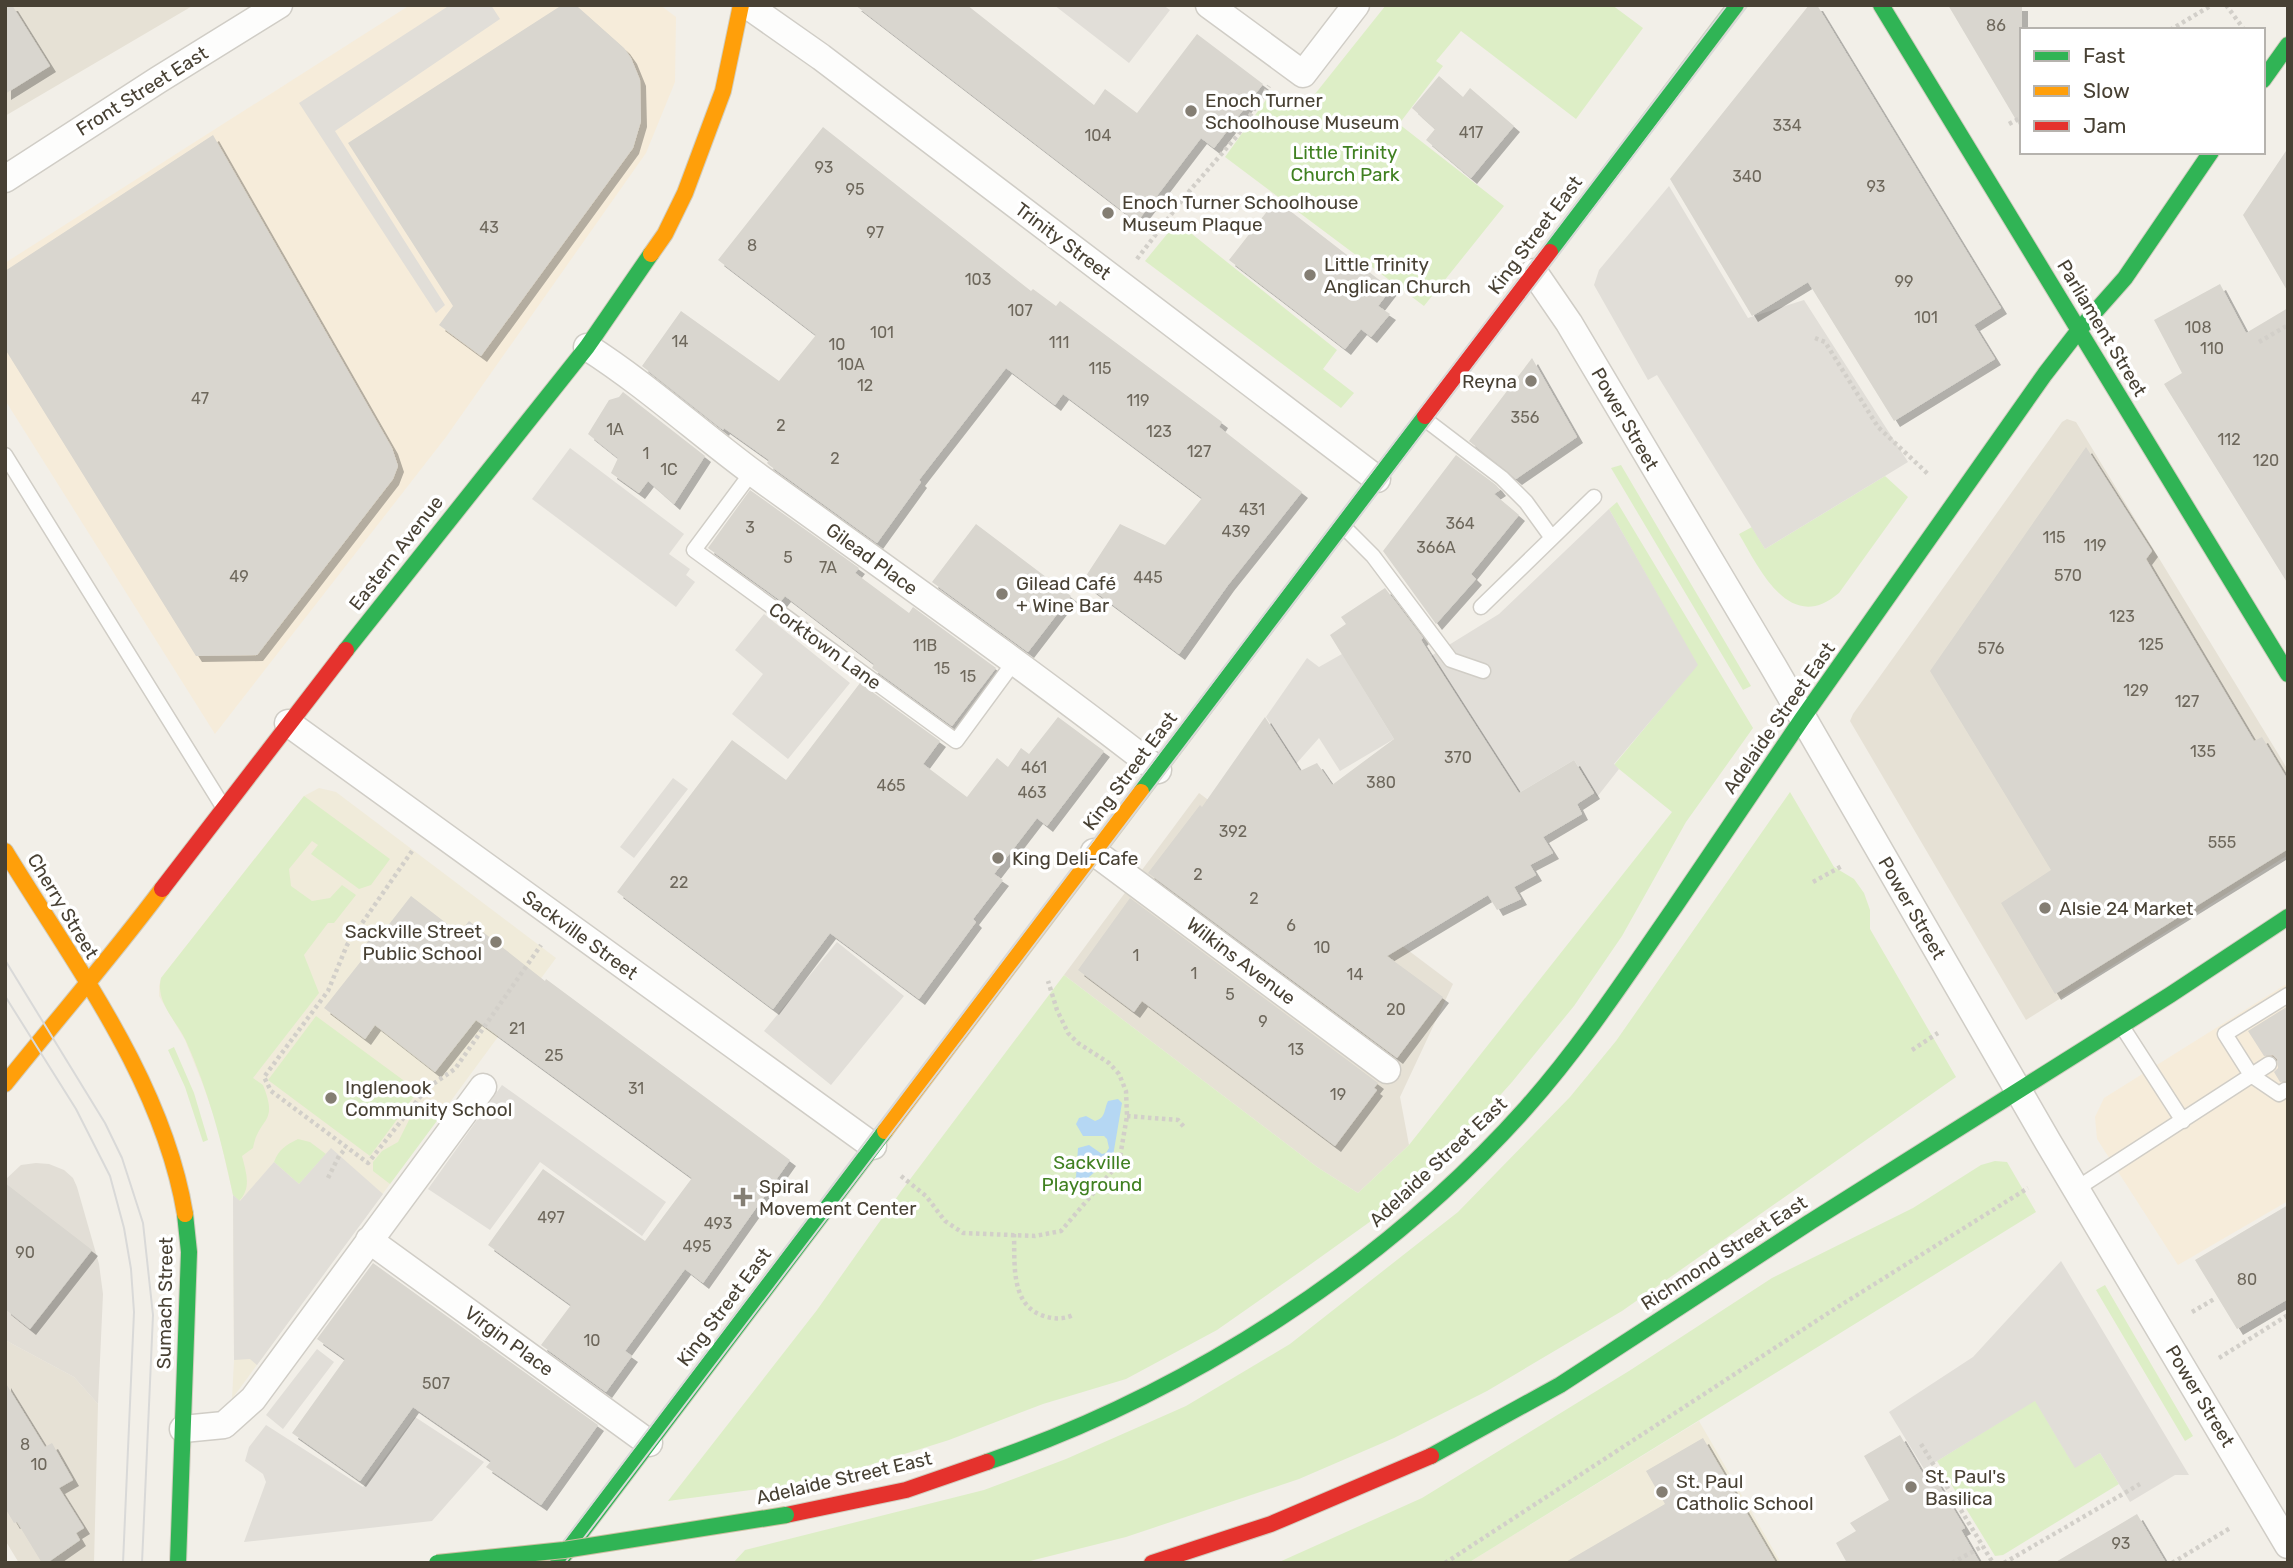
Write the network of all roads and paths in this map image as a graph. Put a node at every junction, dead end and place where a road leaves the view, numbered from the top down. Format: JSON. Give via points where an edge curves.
{"nodes":[{"id":1,"x":279,"y":5,"type":"edge"},
{"id":2,"x":741,"y":5,"type":"edge"},
{"id":3,"x":747,"y":5,"type":"edge"},
{"id":4,"x":1209,"y":5,"type":"edge"},
{"id":5,"x":1356,"y":5,"type":"edge"},
{"id":6,"x":1736,"y":5,"type":"edge"},
{"id":7,"x":1881,"y":5,"type":"edge"},
{"id":8,"x":2212,"y":5,"type":"edge"},
{"id":9,"x":2226,"y":5,"type":"edge"},
{"id":10,"x":2173,"y":28,"type":"edge"},
{"id":11,"x":2243,"y":28,"type":"dead end"},
{"id":12,"x":2288,"y":46,"type":"edge"},
{"id":13,"x":2265,"y":77,"type":"edge"},
{"id":14,"x":1272,"y":82,"type":"dead end"},
{"id":15,"x":2020,"y":118,"type":"edge"},
{"id":16,"x":2009,"y":124,"type":"dead end"},
{"id":17,"x":2210,"y":154,"type":"edge"},
{"id":18,"x":5,"y":179,"type":"edge"},
{"id":19,"x":1136,"y":261,"type":"dead end"},
{"id":20,"x":1534,"y":272,"type":"junction"},
{"id":21,"x":2288,"y":325,"type":"edge"},
{"id":22,"x":2079,"y":330,"type":"junction"},
{"id":23,"x":1815,"y":338,"type":"dead end"},
{"id":24,"x":2259,"y":342,"type":"dead end"},
{"id":25,"x":587,"y":347,"type":"junction"},
{"id":26,"x":1423,"y":418,"type":"junction"},
{"id":27,"x":5,"y":455,"type":"edge"},
{"id":28,"x":752,"y":472,"type":"junction"},
{"id":29,"x":1928,"y":474,"type":"dead end"},
{"id":30,"x":1377,"y":480,"type":"junction"},
{"id":31,"x":1594,"y":497,"type":"dead end"},
{"id":32,"x":1342,"y":526,"type":"junction"},
{"id":33,"x":1552,"y":537,"type":"junction"},
{"id":34,"x":1481,"y":607,"type":"dead end"},
{"id":35,"x":1014,"y":662,"type":"junction"},
{"id":36,"x":2286,"y":665,"type":"edge"},
{"id":37,"x":1483,"y":671,"type":"dead end"},
{"id":38,"x":1802,"y":719,"type":"junction"},
{"id":39,"x":288,"y":723,"type":"junction"},
{"id":40,"x":1158,"y":770,"type":"junction"},
{"id":41,"x":224,"y":809,"type":"junction"},
{"id":42,"x":417,"y":845,"type":"dead end"},
{"id":43,"x":5,"y":851,"type":"edge"},
{"id":44,"x":1094,"y":852,"type":"junction"},
{"id":45,"x":1842,"y":866,"type":"dead end"},
{"id":46,"x":1813,"y":882,"type":"dead end"},
{"id":47,"x":2288,"y":917,"type":"edge"},
{"id":48,"x":544,"y":941,"type":"dead end"},
{"id":49,"x":1048,"y":981,"type":"dead end"},
{"id":50,"x":86,"y":983,"type":"junction"},
{"id":51,"x":2288,"y":995,"type":"edge"},
{"id":52,"x":2122,"y":1025,"type":"junction"},
{"id":53,"x":1938,"y":1033,"type":"dead end"},
{"id":54,"x":1912,"y":1050,"type":"dead end"},
{"id":55,"x":2269,"y":1064,"type":"dead end"},
{"id":56,"x":1387,"y":1070,"type":"dead end"},
{"id":57,"x":2251,"y":1075,"type":"junction"},
{"id":58,"x":5,"y":1084,"type":"edge"},
{"id":59,"x":483,"y":1087,"type":"dead end"},
{"id":60,"x":2285,"y":1090,"type":"dead end"},
{"id":61,"x":2018,"y":1091,"type":"junction"},
{"id":62,"x":1127,"y":1116,"type":"junction"},
{"id":63,"x":2183,"y":1121,"type":"junction"},
{"id":64,"x":1184,"y":1127,"type":"dead end"},
{"id":65,"x":873,"y":1146,"type":"junction"},
{"id":66,"x":346,"y":1148,"type":"junction"},
{"id":67,"x":901,"y":1176,"type":"dead end"},
{"id":68,"x":328,"y":1178,"type":"dead end"},
{"id":69,"x":2028,"y":1188,"type":"dead end"},
{"id":70,"x":2076,"y":1189,"type":"junction"},
{"id":71,"x":1014,"y":1234,"type":"junction"},
{"id":72,"x":369,"y":1240,"type":"junction"},
{"id":73,"x":2216,"y":1298,"type":"dead end"},
{"id":74,"x":2192,"y":1312,"type":"dead end"},
{"id":75,"x":1073,"y":1315,"type":"dead end"},
{"id":76,"x":2288,"y":1315,"type":"edge"},
{"id":77,"x":2219,"y":1358,"type":"dead end"},
{"id":78,"x":183,"y":1429,"type":"junction"},
{"id":79,"x":649,"y":1443,"type":"junction"},
{"id":80,"x":1921,"y":1444,"type":"dead end"},
{"id":81,"x":2140,"y":1484,"type":"dead end"},
{"id":82,"x":2232,"y":1527,"type":"dead end"},
{"id":83,"x":2288,"y":1545,"type":"edge"},
{"id":84,"x":1983,"y":1546,"type":"junction"},
{"id":85,"x":178,"y":1563,"type":"edge"},
{"id":86,"x":437,"y":1563,"type":"edge"},
{"id":87,"x":558,"y":1563,"type":"edge"},
{"id":88,"x":1152,"y":1563,"type":"edge"},
{"id":89,"x":1445,"y":1563,"type":"edge"},
{"id":90,"x":1952,"y":1563,"type":"edge"},
{"id":91,"x":1993,"y":1563,"type":"edge"},
{"id":92,"x":2004,"y":1563,"type":"edge"},
{"id":93,"x":2172,"y":1563,"type":"edge"}],
"edges":[{"from":1,"to":18,"type":"street","name":"Front Street East"},
{"from":2,"to":25,"type":"main road","name":"Eastern Avenue","via":[[723,91],[685,193],[665,234]]},
{"from":3,"to":30,"type":"street","name":"Trinity Street"},
{"from":4,"to":5,"type":"street","via":[[1303,74]]},
{"from":6,"to":20,"type":"main road","name":"King Street East"},
{"from":7,"to":22,"type":"main road","name":"Parliament Street"},
{"from":8,"to":10,"type":"path"},
{"from":9,"to":11,"type":"path"},
{"from":12,"to":13,"type":"main road"},
{"from":14,"to":19,"type":"path","via":[[1237,135]]},
{"from":15,"to":16,"type":"path"},
{"from":17,"to":22,"type":"main road","name":"Adelaide Street East","via":[[2125,278]]},
{"from":20,"to":26,"type":"main road","name":"King Street East"},
{"from":20,"to":38,"type":"street","name":"Power Street","via":[[1569,323]]},
{"from":21,"to":24,"type":"path"},
{"from":22,"to":36,"type":"main road","name":"Parliament Street"},
{"from":22,"to":38,"type":"main road","name":"Adelaide Street East"},
{"from":23,"to":29,"type":"path","via":[[1825,342],[1878,427]]},
{"from":25,"to":28,"type":"street","name":"Gilead Place"},
{"from":25,"to":39,"type":"main road","name":"Eastern Avenue"},
{"from":26,"to":30,"type":"main road","name":"King Street East"},
{"from":26,"to":33,"type":"lane","via":[[1502,478],[1527,502]]},
{"from":27,"to":41,"type":"lane"},
{"from":28,"to":35,"type":"street","name":"Gilead Place"},
{"from":28,"to":35,"type":"lane","name":"Corktown Lane","via":[[694,550],[956,741]]},
{"from":30,"to":32,"type":"main road","name":"King Street East"},
{"from":31,"to":33,"type":"lane"},
{"from":32,"to":37,"type":"lane","via":[[1373,556],[1451,660]]},
{"from":32,"to":40,"type":"main road","name":"King Street East"},
{"from":33,"to":34,"type":"lane"},
{"from":35,"to":40,"type":"street","name":"Gilead Place"},
{"from":38,"to":61,"type":"street","name":"Power Street"},
{"from":38,"to":86,"type":"main road","name":"Adelaide Street East","bridge":true,"via":[[1568,1060],[1484,1153],[1398,1231],[1290,1312],[1165,1386],[993,1461],[920,1486],[786,1515],[564,1550]]},
{"from":39,"to":41,"type":"main road","name":"Eastern Avenue"},
{"from":39,"to":65,"type":"street","name":"Sackville Street"},
{"from":40,"to":44,"type":"main road","name":"King Street East"},
{"from":41,"to":50,"type":"main road","name":"Eastern Avenue"},
{"from":42,"to":66,"type":"path","via":[[347,945],[328,991],[264,1077],[271,1091]]},
{"from":43,"to":50,"type":"main road","name":"Cherry Street"},
{"from":44,"to":56,"type":"street","name":"Wilkins Avenue"},
{"from":44,"to":65,"type":"main road","name":"King Street East"},
{"from":45,"to":46,"type":"path"},
{"from":47,"to":52,"type":"main road","name":"Richmond Street East"},
{"from":48,"to":66,"type":"path","via":[[454,1069],[420,1097],[368,1163]]},
{"from":49,"to":62,"type":"path","via":[[1068,1033],[1119,1074],[1126,1091]]},
{"from":50,"to":58,"type":"main road","name":"Eastern Avenue"},
{"from":50,"to":78,"type":"main road","name":"Sumach Street","via":[[157,1113],[186,1212],[189,1252]]},
{"from":51,"to":57,"type":"lane","via":[[2225,1034]]},
{"from":52,"to":61,"type":"main road","name":"Richmond Street East"},
{"from":52,"to":63,"type":"lane"},
{"from":53,"to":54,"type":"path"},
{"from":55,"to":57,"type":"lane"},
{"from":57,"to":60,"type":"lane","via":[[2279,1094]]},
{"from":57,"to":63,"type":"lane"},
{"from":59,"to":72,"type":"street"},
{"from":61,"to":70,"type":"street","name":"Power Street"},
{"from":61,"to":88,"type":"main road","name":"Richmond Street East","via":[[1560,1385],[1439,1453],[1272,1524]]},
{"from":62,"to":64,"type":"path","via":[[1178,1120]]},
{"from":62,"to":71,"type":"path","via":[[1119,1163],[1061,1231]]},
{"from":63,"to":70,"type":"lane"},
{"from":65,"to":79,"type":"main road","name":"King Street East"},
{"from":66,"to":68,"type":"path"},
{"from":67,"to":71,"type":"path","via":[[963,1233]]},
{"from":69,"to":89,"type":"path"},
{"from":70,"to":83,"type":"street","name":"Power Street"},
{"from":71,"to":75,"type":"path","via":[[1018,1291],[1026,1304],[1048,1318]]},
{"from":72,"to":78,"type":"street","via":[[253,1399],[224,1425]]},
{"from":72,"to":79,"type":"street","name":"Virgin Place"},
{"from":73,"to":74,"type":"path"},
{"from":76,"to":77,"type":"path"},
{"from":78,"to":85,"type":"main road","name":"Sumach Street"},
{"from":79,"to":87,"type":"main road","name":"King Street East"},
{"from":80,"to":84,"type":"path"},
{"from":81,"to":92,"type":"path"},
{"from":82,"to":93,"type":"path"},
{"from":84,"to":90,"type":"path"},
{"from":84,"to":91,"type":"path"}]}
